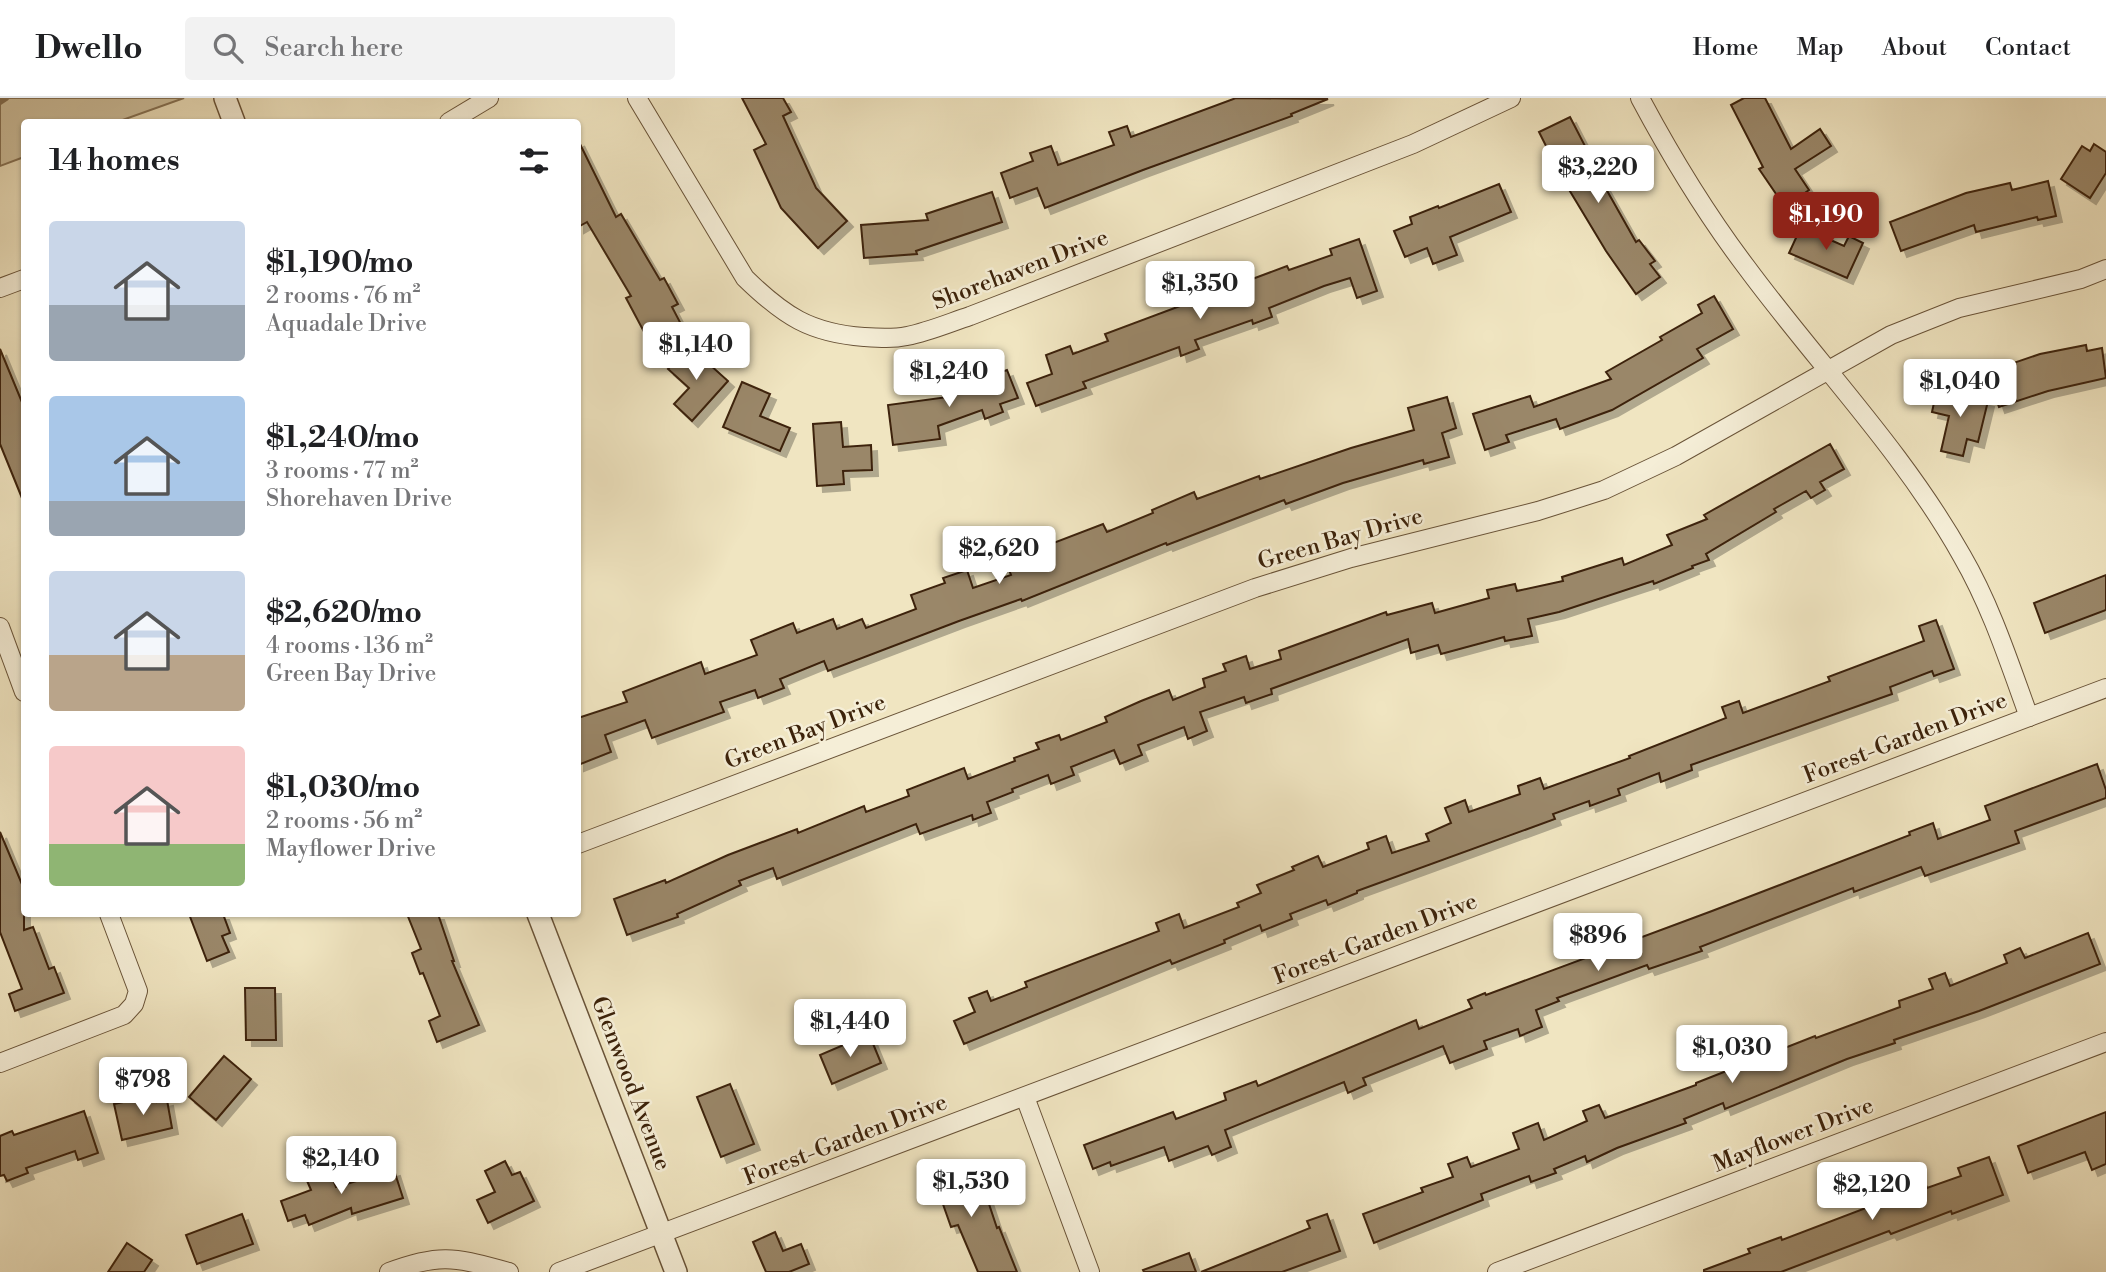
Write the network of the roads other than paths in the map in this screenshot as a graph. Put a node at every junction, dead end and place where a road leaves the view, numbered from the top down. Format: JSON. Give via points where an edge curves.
{"nodes":[{"id":1,"x":225,"y":98,"type":"edge"},
{"id":2,"x":489,"y":98,"type":"edge"},
{"id":3,"x":637,"y":98,"type":"edge"},
{"id":4,"x":1511,"y":98,"type":"edge"},
{"id":5,"x":1640,"y":98,"type":"edge"},
{"id":6,"x":233,"y":119,"type":"edge"},
{"id":7,"x":454,"y":119,"type":"edge"},
{"id":8,"x":2106,"y":269,"type":"edge"},
{"id":9,"x":21,"y":280,"type":"edge"},
{"id":10,"x":0,"y":288,"type":"edge"},
{"id":11,"x":1827,"y":370,"type":"junction"},
{"id":12,"x":0,"y":627,"type":"edge"},
{"id":13,"x":21,"y":684,"type":"edge"},
{"id":14,"x":2106,"y":688,"type":"edge"},
{"id":15,"x":2029,"y":717,"type":"junction"},
{"id":16,"x":581,"y":843,"type":"edge"},
{"id":17,"x":110,"y":917,"type":"edge"},
{"id":18,"x":539,"y":917,"type":"edge"},
{"id":19,"x":2106,"y":1042,"type":"edge"},
{"id":20,"x":0,"y":1063,"type":"edge"},
{"id":21,"x":1025,"y":1097,"type":"junction"},
{"id":22,"x":662,"y":1234,"type":"junction"},
{"id":23,"x":389,"y":1272,"type":"edge"},
{"id":24,"x":509,"y":1272,"type":"edge"},
{"id":25,"x":559,"y":1272,"type":"edge"},
{"id":26,"x":676,"y":1272,"type":"edge"},
{"id":27,"x":1090,"y":1272,"type":"edge"},
{"id":28,"x":1497,"y":1272,"type":"edge"}],
"edges":[{"from":1,"to":6,"type":"street"},
{"from":2,"to":7,"type":"street"},
{"from":3,"to":4,"type":"street","name":"Shorehaven Drive","via":[[745,278],[770,302],[817,329],[886,339],[970,316],[1413,144]]},
{"from":5,"to":11,"type":"street","via":[[1712,220]]},
{"from":8,"to":11,"type":"street","name":"Green Bay Drive","via":[[1942,313]]},
{"from":9,"to":10,"type":"street"},
{"from":11,"to":15,"type":"street","via":[[1921,492],[1962,555],[1983,595]]},
{"from":11,"to":16,"type":"street","name":"Green Bay Drive","via":[[1676,456],[1604,490],[1255,588]]},
{"from":12,"to":13,"type":"street"},
{"from":14,"to":15,"type":"street","name":"Forest-Garden Drive"},
{"from":15,"to":21,"type":"street","name":"Forest-Garden Drive"},
{"from":17,"to":20,"type":"street","via":[[138,991],[134,1004],[124,1015]]},
{"from":18,"to":22,"type":"street","name":"Glenwood Avenue"},
{"from":19,"to":28,"type":"street","name":"Mayflower Drive"},
{"from":21,"to":22,"type":"street","name":"Forest-Garden Drive"},
{"from":21,"to":27,"type":"street"},
{"from":22,"to":25,"type":"street","name":"Forest-Garden Drive"},
{"from":22,"to":26,"type":"street","name":"Glenwood Avenue"},
{"from":23,"to":24,"type":"street","via":[[425,1260],[455,1258]]}]}
